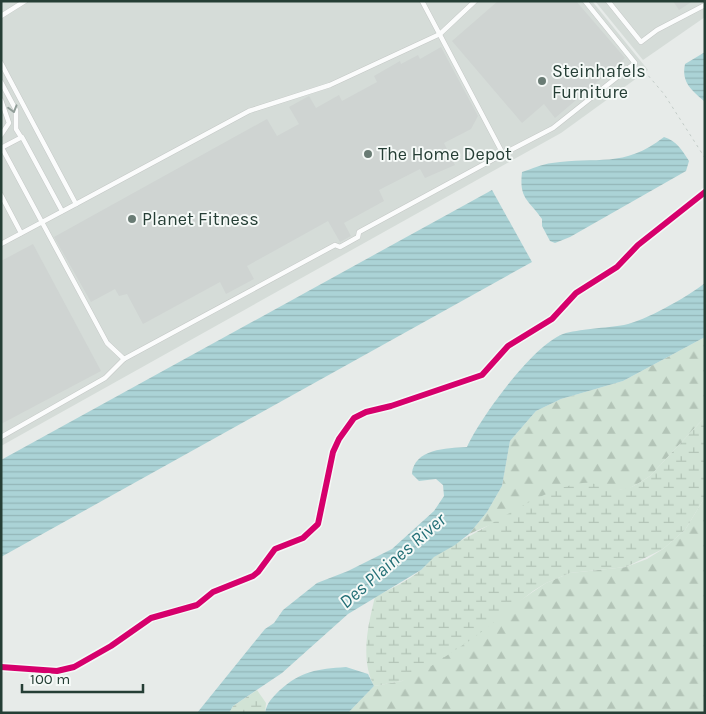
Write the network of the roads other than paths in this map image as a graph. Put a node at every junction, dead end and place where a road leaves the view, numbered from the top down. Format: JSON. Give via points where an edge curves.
{"nodes":[{"id":1,"x":25,"y":1,"type":"edge"},
{"id":2,"x":422,"y":1,"type":"edge"},
{"id":3,"x":475,"y":1,"type":"edge"},
{"id":4,"x":585,"y":1,"type":"edge"},
{"id":5,"x":608,"y":1,"type":"edge"},
{"id":6,"x":704,"y":3,"type":"edge"},
{"id":7,"x":1,"y":16,"type":"edge"},
{"id":8,"x":440,"y":34,"type":"junction"},
{"id":9,"x":1,"y":63,"type":"edge"},
{"id":10,"x":1,"y":82,"type":"edge"},
{"id":11,"x":1,"y":100,"type":"edge"},
{"id":12,"x":1,"y":134,"type":"edge"},
{"id":13,"x":21,"y":137,"type":"junction"},
{"id":14,"x":1,"y":140,"type":"edge"},
{"id":15,"x":3,"y":147,"type":"edge"},
{"id":16,"x":503,"y":154,"type":"junction"},
{"id":17,"x":1,"y":195,"type":"edge"},
{"id":18,"x":76,"y":204,"type":"junction"},
{"id":19,"x":62,"y":211,"type":"junction"},
{"id":20,"x":41,"y":222,"type":"junction"},
{"id":21,"x":22,"y":233,"type":"junction"},
{"id":22,"x":1,"y":244,"type":"edge"},
{"id":23,"x":124,"y":360,"type":"junction"},
{"id":24,"x":1,"y":437,"type":"edge"}],
"edges":[{"from":1,"to":7,"type":"lane"},
{"from":2,"to":8,"type":"lane"},
{"from":3,"to":8,"type":"lane"},
{"from":4,"to":16,"type":"lane","via":[[635,63],[553,128]]},
{"from":5,"to":6,"type":"lane","via":[[641,42]]},
{"from":8,"to":16,"type":"lane"},
{"from":8,"to":18,"type":"lane","via":[[330,85],[249,111]]},
{"from":9,"to":18,"type":"lane"},
{"from":10,"to":13,"type":"lane","one_way":true,"via":[[16,110],[16,129]]},
{"from":11,"to":12,"type":"lane","via":[[9,123]]},
{"from":13,"to":15,"type":"lane"},
{"from":13,"to":19,"type":"lane"},
{"from":14,"to":15,"type":"lane"},
{"from":15,"to":20,"type":"lane"},
{"from":16,"to":23,"type":"lane","via":[[359,232],[358,237],[340,247],[334,245]]},
{"from":17,"to":21,"type":"lane"},
{"from":18,"to":19,"type":"lane"},
{"from":19,"to":20,"type":"lane"},
{"from":20,"to":21,"type":"lane"},
{"from":20,"to":23,"type":"lane","via":[[108,343]]},
{"from":21,"to":22,"type":"lane"},
{"from":23,"to":24,"type":"lane","via":[[105,378]]}]}
